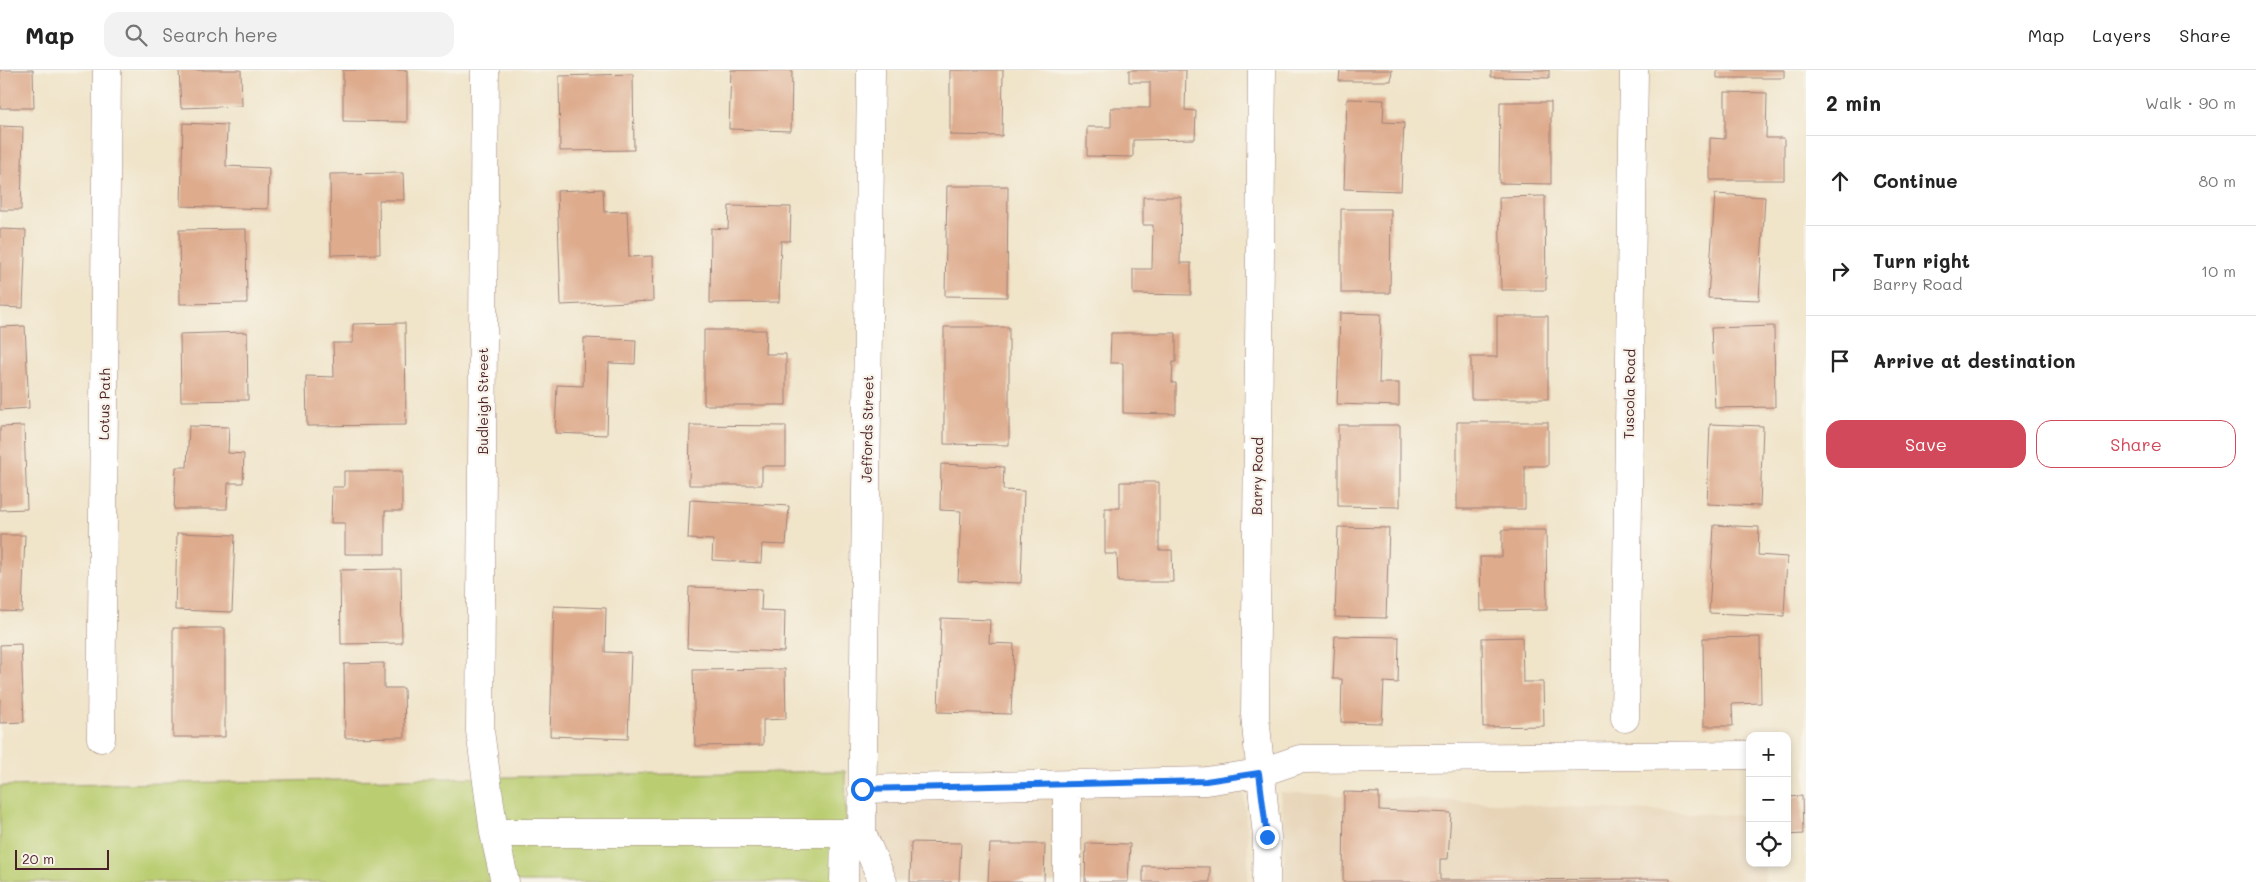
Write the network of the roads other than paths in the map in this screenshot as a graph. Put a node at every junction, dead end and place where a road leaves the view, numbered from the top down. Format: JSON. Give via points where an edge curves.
{"nodes":[{"id":1,"x":107,"y":70,"type":"edge"},
{"id":2,"x":485,"y":70,"type":"edge"},
{"id":3,"x":871,"y":70,"type":"edge"},
{"id":4,"x":1262,"y":70,"type":"edge"},
{"id":5,"x":1634,"y":70,"type":"edge"},
{"id":6,"x":1625,"y":718,"type":"dead end"},
{"id":7,"x":101,"y":738,"type":"dead end"},
{"id":8,"x":1746,"y":756,"type":"edge"},
{"id":9,"x":1259,"y":773,"type":"junction"},
{"id":10,"x":1067,"y":786,"type":"junction"},
{"id":11,"x":862,"y":789,"type":"junction"},
{"id":12,"x":494,"y":833,"type":"junction"},
{"id":13,"x":853,"y":833,"type":"junction"},
{"id":14,"x":505,"y":882,"type":"edge"},
{"id":15,"x":844,"y":882,"type":"edge"},
{"id":16,"x":883,"y":882,"type":"edge"},
{"id":17,"x":1067,"y":882,"type":"edge"},
{"id":18,"x":1266,"y":882,"type":"edge"}],
"edges":[{"from":1,"to":7,"type":"street","name":"Lotus Path"},
{"from":2,"to":12,"type":"street","name":"Budleigh Street","via":[[480,731]]},
{"from":3,"to":11,"type":"street","name":"Jeffords Street"},
{"from":4,"to":9,"type":"street","name":"Barry Road","via":[[1255,715]]},
{"from":5,"to":6,"type":"street","name":"Tuscola Road"},
{"from":8,"to":9,"type":"street","via":[[1300,759]]},
{"from":9,"to":10,"type":"street","via":[[1206,781]]},
{"from":9,"to":18,"type":"street","name":"Barry Road","via":[[1267,837]]},
{"from":10,"to":11,"type":"street"},
{"from":10,"to":17,"type":"street"},
{"from":11,"to":13,"type":"street","name":"Jeffords Street"},
{"from":12,"to":13,"type":"street"},
{"from":12,"to":14,"type":"street","name":"Budleigh Street"},
{"from":13,"to":15,"type":"street","name":"Jeffords Street"},
{"from":13,"to":16,"type":"street"}]}
